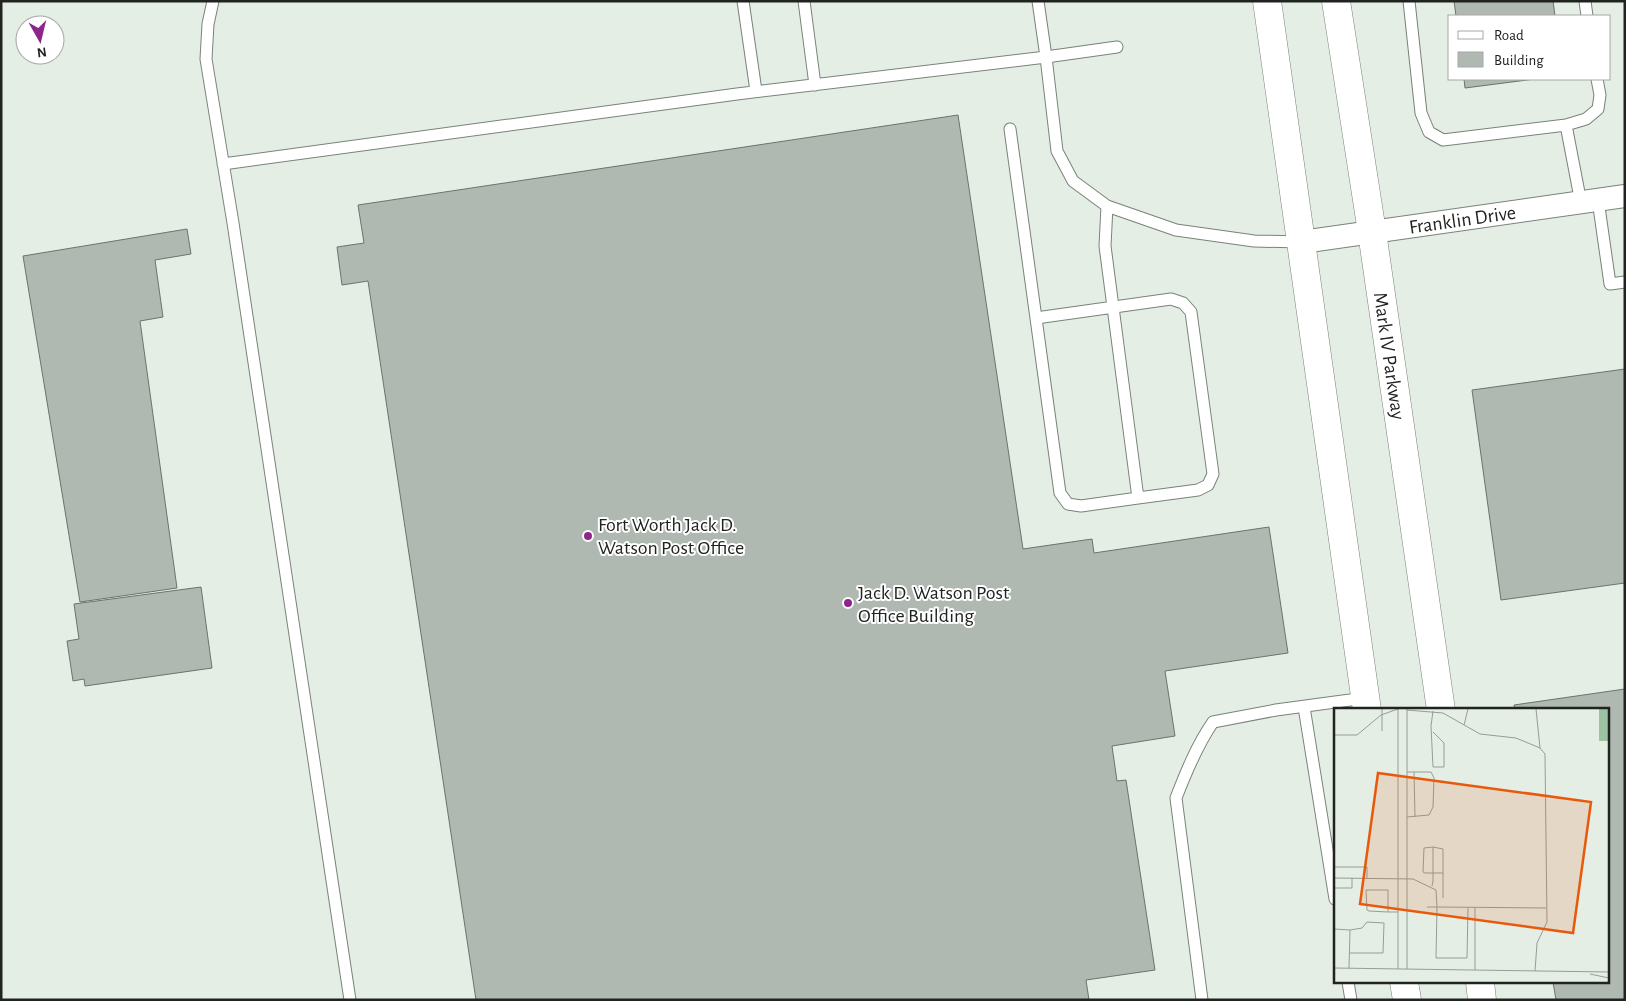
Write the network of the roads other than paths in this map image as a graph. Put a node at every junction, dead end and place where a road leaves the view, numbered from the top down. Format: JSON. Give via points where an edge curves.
{"nodes":[{"id":1,"x":213,"y":1,"type":"edge"},
{"id":2,"x":743,"y":1,"type":"edge"},
{"id":3,"x":804,"y":1,"type":"edge"},
{"id":4,"x":1038,"y":1,"type":"edge"},
{"id":5,"x":1267,"y":1,"type":"edge"},
{"id":6,"x":1336,"y":1,"type":"edge"},
{"id":7,"x":1409,"y":1,"type":"edge"},
{"id":8,"x":1585,"y":1,"type":"edge"},
{"id":9,"x":1587,"y":15,"type":"edge"},
{"id":10,"x":1117,"y":47,"type":"dead end"},
{"id":11,"x":1046,"y":57,"type":"junction"},
{"id":12,"x":1597,"y":80,"type":"edge"},
{"id":13,"x":815,"y":84,"type":"junction"},
{"id":14,"x":756,"y":91,"type":"junction"},
{"id":15,"x":1566,"y":125,"type":"junction"},
{"id":16,"x":1010,"y":129,"type":"dead end"},
{"id":17,"x":224,"y":164,"type":"junction"},
{"id":18,"x":1625,"y":196,"type":"edge"},
{"id":19,"x":1589,"y":201,"type":"junction"},
{"id":20,"x":1107,"y":206,"type":"junction"},
{"id":21,"x":1372,"y":232,"type":"junction"},
{"id":22,"x":1302,"y":242,"type":"junction"},
{"id":23,"x":1625,"y":282,"type":"edge"},
{"id":24,"x":1113,"y":307,"type":"junction"},
{"id":25,"x":1036,"y":318,"type":"junction"},
{"id":26,"x":1138,"y":498,"type":"junction"},
{"id":27,"x":1366,"y":704,"type":"edge"},
{"id":28,"x":1304,"y":706,"type":"junction"},
{"id":29,"x":1441,"y":708,"type":"edge"},
{"id":30,"x":1334,"y":893,"type":"edge"},
{"id":31,"x":1348,"y":984,"type":"edge"},
{"id":32,"x":1404,"y":984,"type":"edge"},
{"id":33,"x":1480,"y":984,"type":"edge"},
{"id":34,"x":350,"y":1000,"type":"edge"},
{"id":35,"x":1202,"y":1000,"type":"edge"},
{"id":36,"x":1351,"y":1000,"type":"edge"},
{"id":37,"x":1407,"y":1000,"type":"edge"},
{"id":38,"x":1482,"y":1000,"type":"edge"}],
"edges":[{"from":1,"to":17,"type":"lane","via":[[206,59]]},
{"from":2,"to":14,"type":"lane"},
{"from":3,"to":13,"type":"lane"},
{"from":4,"to":11,"type":"lane"},
{"from":5,"to":22,"type":"main road"},
{"from":6,"to":21,"type":"main road","name":"Mark IV Parkway"},
{"from":7,"to":15,"type":"lane","via":[[1421,113],[1429,132],[1443,140]]},
{"from":8,"to":9,"type":"lane"},
{"from":10,"to":11,"type":"lane"},
{"from":11,"to":13,"type":"lane"},
{"from":11,"to":20,"type":"lane","via":[[1057,151],[1073,181]]},
{"from":12,"to":15,"type":"lane","via":[[1598,109],[1586,119]]},
{"from":13,"to":14,"type":"lane"},
{"from":14,"to":17,"type":"lane"},
{"from":15,"to":19,"type":"lane"},
{"from":16,"to":25,"type":"lane"},
{"from":17,"to":34,"type":"lane"},
{"from":18,"to":19,"type":"street","name":"Franklin Drive"},
{"from":19,"to":21,"type":"street","name":"Franklin Drive"},
{"from":19,"to":23,"type":"lane","via":[[1610,284]]},
{"from":20,"to":22,"type":"lane","via":[[1176,230],[1254,241]]},
{"from":20,"to":24,"type":"lane","via":[[1105,246]]},
{"from":21,"to":22,"type":"street","name":"Franklin Drive"},
{"from":21,"to":29,"type":"main road","name":"Mark IV Parkway"},
{"from":22,"to":27,"type":"main road"},
{"from":24,"to":25,"type":"lane"},
{"from":24,"to":26,"type":"lane"},
{"from":24,"to":26,"type":"lane","via":[[1171,299],[1183,303],[1191,312],[1206,426],[1212,474],[1208,485],[1198,490]]},
{"from":25,"to":26,"type":"lane","via":[[1060,493],[1068,504],[1082,506]]},
{"from":27,"to":28,"type":"lane"},
{"from":28,"to":30,"type":"lane"},
{"from":28,"to":35,"type":"lane","via":[[1213,722],[1176,798]]},
{"from":31,"to":36,"type":"lane"},
{"from":32,"to":37,"type":"main road"},
{"from":33,"to":38,"type":"main road"}]}
